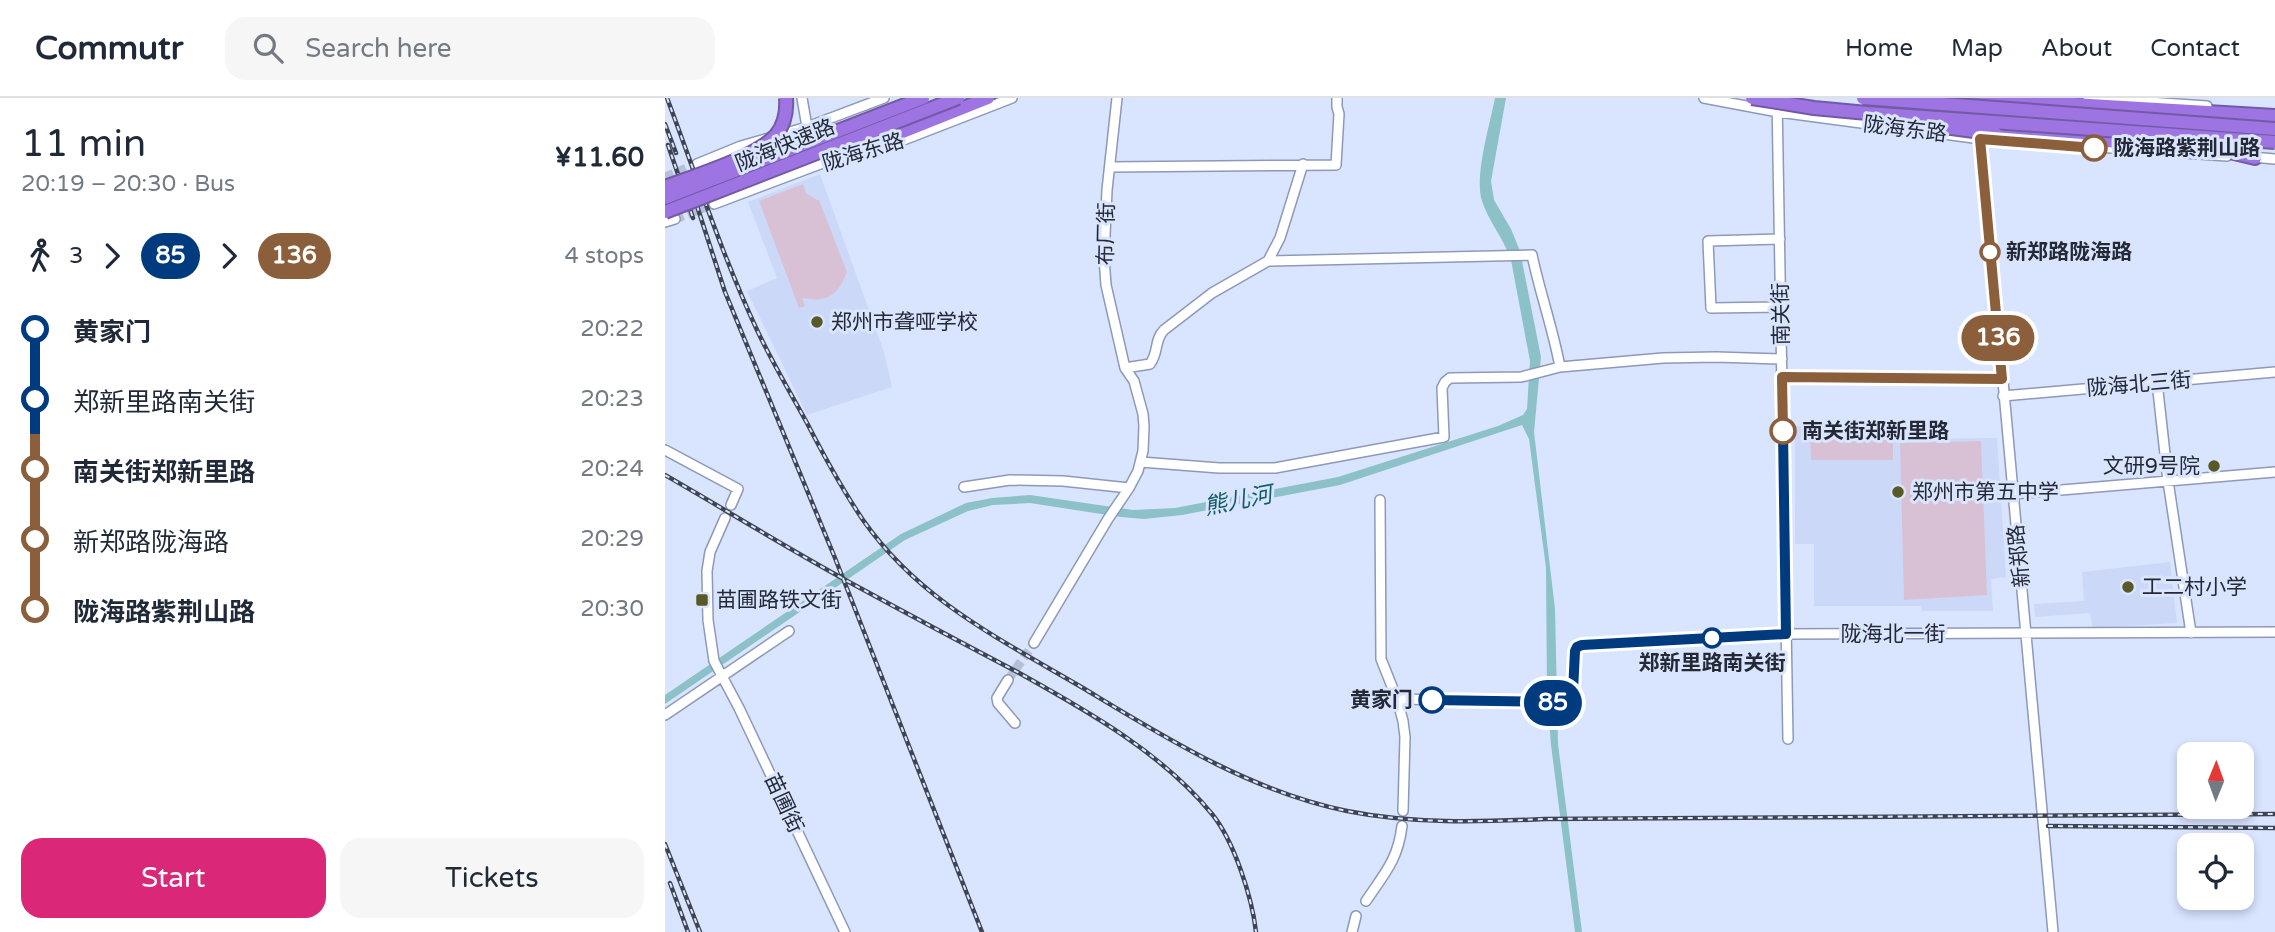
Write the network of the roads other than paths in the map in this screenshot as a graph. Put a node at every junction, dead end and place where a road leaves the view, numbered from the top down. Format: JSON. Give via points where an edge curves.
{"nodes":[{"id":1,"x":786,"y":98,"type":"edge"},
{"id":2,"x":802,"y":98,"type":"edge"},
{"id":3,"x":884,"y":98,"type":"edge"},
{"id":4,"x":923,"y":98,"type":"edge"},
{"id":5,"x":958,"y":98,"type":"edge"},
{"id":6,"x":988,"y":98,"type":"edge"},
{"id":7,"x":1012,"y":98,"type":"edge"},
{"id":8,"x":1117,"y":98,"type":"edge"},
{"id":9,"x":1337,"y":98,"type":"edge"},
{"id":10,"x":1704,"y":98,"type":"edge"},
{"id":11,"x":1752,"y":98,"type":"edge"},
{"id":12,"x":1777,"y":98,"type":"edge"},
{"id":13,"x":1867,"y":98,"type":"edge"},
{"id":14,"x":1970,"y":98,"type":"edge"},
{"id":15,"x":2088,"y":98,"type":"edge"},
{"id":16,"x":1778,"y":112,"type":"junction"},
{"id":17,"x":1867,"y":113,"type":"junction"},
{"id":18,"x":2275,"y":113,"type":"edge"},
{"id":19,"x":807,"y":127,"type":"junction"},
{"id":20,"x":2275,"y":129,"type":"edge"},
{"id":21,"x":1980,"y":139,"type":"junction"},
{"id":22,"x":2275,"y":142,"type":"edge"},
{"id":23,"x":855,"y":151,"type":"junction"},
{"id":24,"x":2256,"y":158,"type":"junction"},
{"id":25,"x":2275,"y":159,"type":"edge"},
{"id":26,"x":697,"y":164,"type":"tunnel mouth"},
{"id":27,"x":1303,"y":164,"type":"junction"},
{"id":28,"x":1110,"y":167,"type":"junction"},
{"id":29,"x":665,"y":187,"type":"edge"},
{"id":30,"x":665,"y":198,"type":"edge"},
{"id":31,"x":714,"y":204,"type":"tunnel mouth"},
{"id":32,"x":670,"y":215,"type":"edge"},
{"id":33,"x":665,"y":222,"type":"edge"},
{"id":34,"x":1780,"y":239,"type":"junction"},
{"id":35,"x":1268,"y":261,"type":"junction"},
{"id":36,"x":1781,"y":306,"type":"junction"},
{"id":37,"x":1782,"y":359,"type":"junction"},
{"id":38,"x":1560,"y":367,"type":"junction"},
{"id":39,"x":1125,"y":368,"type":"junction"},
{"id":40,"x":2275,"y":372,"type":"edge"},
{"id":41,"x":1782,"y":377,"type":"junction"},
{"id":42,"x":2002,"y":379,"type":"junction"},
{"id":43,"x":2157,"y":382,"type":"junction"},
{"id":44,"x":2003,"y":396,"type":"junction"},
{"id":45,"x":665,"y":450,"type":"edge"},
{"id":46,"x":1141,"y":462,"type":"junction"},
{"id":47,"x":2275,"y":472,"type":"edge"},
{"id":48,"x":2168,"y":481,"type":"junction"},
{"id":49,"x":964,"y":487,"type":"dead end"},
{"id":50,"x":1129,"y":488,"type":"junction"},
{"id":51,"x":2013,"y":494,"type":"junction"},
{"id":52,"x":1380,"y":500,"type":"dead end"},
{"id":53,"x":731,"y":505,"type":"dead end"},
{"id":54,"x":726,"y":518,"type":"dead end"},
{"id":55,"x":789,"y":631,"type":"dead end"},
{"id":56,"x":2191,"y":632,"type":"junction"},
{"id":57,"x":2275,"y":632,"type":"edge"},
{"id":58,"x":1786,"y":634,"type":"junction"},
{"id":59,"x":2027,"y":634,"type":"junction"},
{"id":60,"x":1034,"y":643,"type":"tunnel mouth"},
{"id":61,"x":720,"y":676,"type":"junction"},
{"id":62,"x":1008,"y":680,"type":"tunnel mouth"},
{"id":63,"x":1397,"y":699,"type":"junction"},
{"id":64,"x":665,"y":715,"type":"edge"},
{"id":65,"x":1015,"y":723,"type":"dead end"},
{"id":66,"x":1788,"y":739,"type":"dead end"},
{"id":67,"x":1403,"y":811,"type":"dead end"},
{"id":68,"x":1402,"y":826,"type":"dead end"},
{"id":69,"x":1366,"y":901,"type":"dead end"},
{"id":70,"x":1356,"y":915,"type":"dead end"},
{"id":71,"x":845,"y":932,"type":"edge"},
{"id":72,"x":1352,"y":932,"type":"edge"},
{"id":73,"x":2053,"y":932,"type":"edge"}],
"edges":[{"from":1,"to":29,"type":"highway","bridge":true,"via":[[784,120],[771,139],[751,152]]},
{"from":2,"to":19,"type":"street"},
{"from":3,"to":19,"type":"street","name":"陇海东路"},
{"from":4,"to":30,"type":"highway","name":"陇海快速路","bridge":true},
{"from":5,"to":32,"type":"highway","name":"陇海快速路","bridge":true},
{"from":6,"to":23,"type":"highway"},
{"from":7,"to":23,"type":"street","name":"陇海东路","via":[[870,153]]},
{"from":8,"to":28,"type":"street","name":"布厂街"},
{"from":9,"to":27,"type":"street","via":[[1336,164]]},
{"from":10,"to":16,"type":"street","name":"陇海东路"},
{"from":11,"to":17,"type":"highway","bridge":true},
{"from":12,"to":16,"type":"street","name":"南关街"},
{"from":13,"to":20,"type":"highway","bridge":true},
{"from":14,"to":18,"type":"highway"},
{"from":14,"to":21,"type":"street","name":"新郑路"},
{"from":15,"to":18,"type":"street"},
{"from":16,"to":21,"type":"street","name":"陇海东路"},
{"from":16,"to":34,"type":"street","name":"南关街"},
{"from":17,"to":22,"type":"highway","bridge":true},
{"from":17,"to":24,"type":"highway","bridge":true,"via":[[1973,132],[2213,148]]},
{"from":19,"to":26,"type":"street","name":"陇海东路"},
{"from":21,"to":24,"type":"street","name":"陇海东路"},
{"from":21,"to":42,"type":"street","name":"新郑路"},
{"from":23,"to":31,"type":"street","name":"陇海东路"},
{"from":24,"to":25,"type":"street","name":"陇海东路"},
{"from":27,"to":28,"type":"street"},
{"from":27,"to":35,"type":"street"},
{"from":28,"to":39,"type":"street","name":"布厂街","via":[[1104,230],[1106,285]]},
{"from":32,"to":33,"type":"street"},
{"from":34,"to":36,"type":"street","name":"南关街"},
{"from":34,"to":36,"type":"street","via":[[1708,241],[1711,308]]},
{"from":35,"to":38,"type":"street","via":[[1532,255]]},
{"from":35,"to":39,"type":"street","via":[[1212,292],[1164,330],[1150,364]]},
{"from":36,"to":37,"type":"street","name":"南关街"},
{"from":37,"to":38,"type":"street","via":[[1676,358]]},
{"from":37,"to":41,"type":"street","name":"南关街"},
{"from":38,"to":46,"type":"street","via":[[1521,376],[1460,377],[1445,382],[1444,437],[1275,468]]},
{"from":39,"to":46,"type":"street","name":"布厂街","via":[[1143,414]]},
{"from":40,"to":43,"type":"street","name":"陇海北三街"},
{"from":41,"to":42,"type":"street"},
{"from":41,"to":58,"type":"street","name":"南关街"},
{"from":42,"to":44,"type":"street","name":"新郑路"},
{"from":43,"to":44,"type":"street","name":"陇海北三街"},
{"from":43,"to":48,"type":"street"},
{"from":44,"to":51,"type":"street","name":"新郑路"},
{"from":45,"to":53,"type":"street","via":[[739,489]]},
{"from":46,"to":50,"type":"street"},
{"from":47,"to":48,"type":"street"},
{"from":48,"to":51,"type":"street"},
{"from":48,"to":56,"type":"street"},
{"from":49,"to":50,"type":"street","via":[[1010,480]]},
{"from":50,"to":60,"type":"street"},
{"from":51,"to":59,"type":"street","name":"新郑路"},
{"from":52,"to":63,"type":"street","via":[[1381,659]]},
{"from":54,"to":61,"type":"street","name":"苗圃街","via":[[710,552],[707,571],[713,661]]},
{"from":55,"to":61,"type":"street"},
{"from":56,"to":57,"type":"street","name":"陇海北一街"},
{"from":56,"to":59,"type":"street","name":"陇海北一街"},
{"from":58,"to":59,"type":"street","name":"陇海北一街"},
{"from":58,"to":63,"type":"street","name":"陇海北一街","via":[[1582,645],[1575,651],[1571,696],[1557,702]]},
{"from":58,"to":66,"type":"street","name":"南关街"},
{"from":59,"to":73,"type":"street","name":"新郑路"},
{"from":61,"to":64,"type":"street"},
{"from":61,"to":71,"type":"street","name":"苗圃街"},
{"from":62,"to":65,"type":"street","via":[[997,698]]},
{"from":63,"to":67,"type":"street","via":[[1405,737]]},
{"from":68,"to":69,"type":"street","via":[[1393,862]]},
{"from":70,"to":72,"type":"street"}]}
